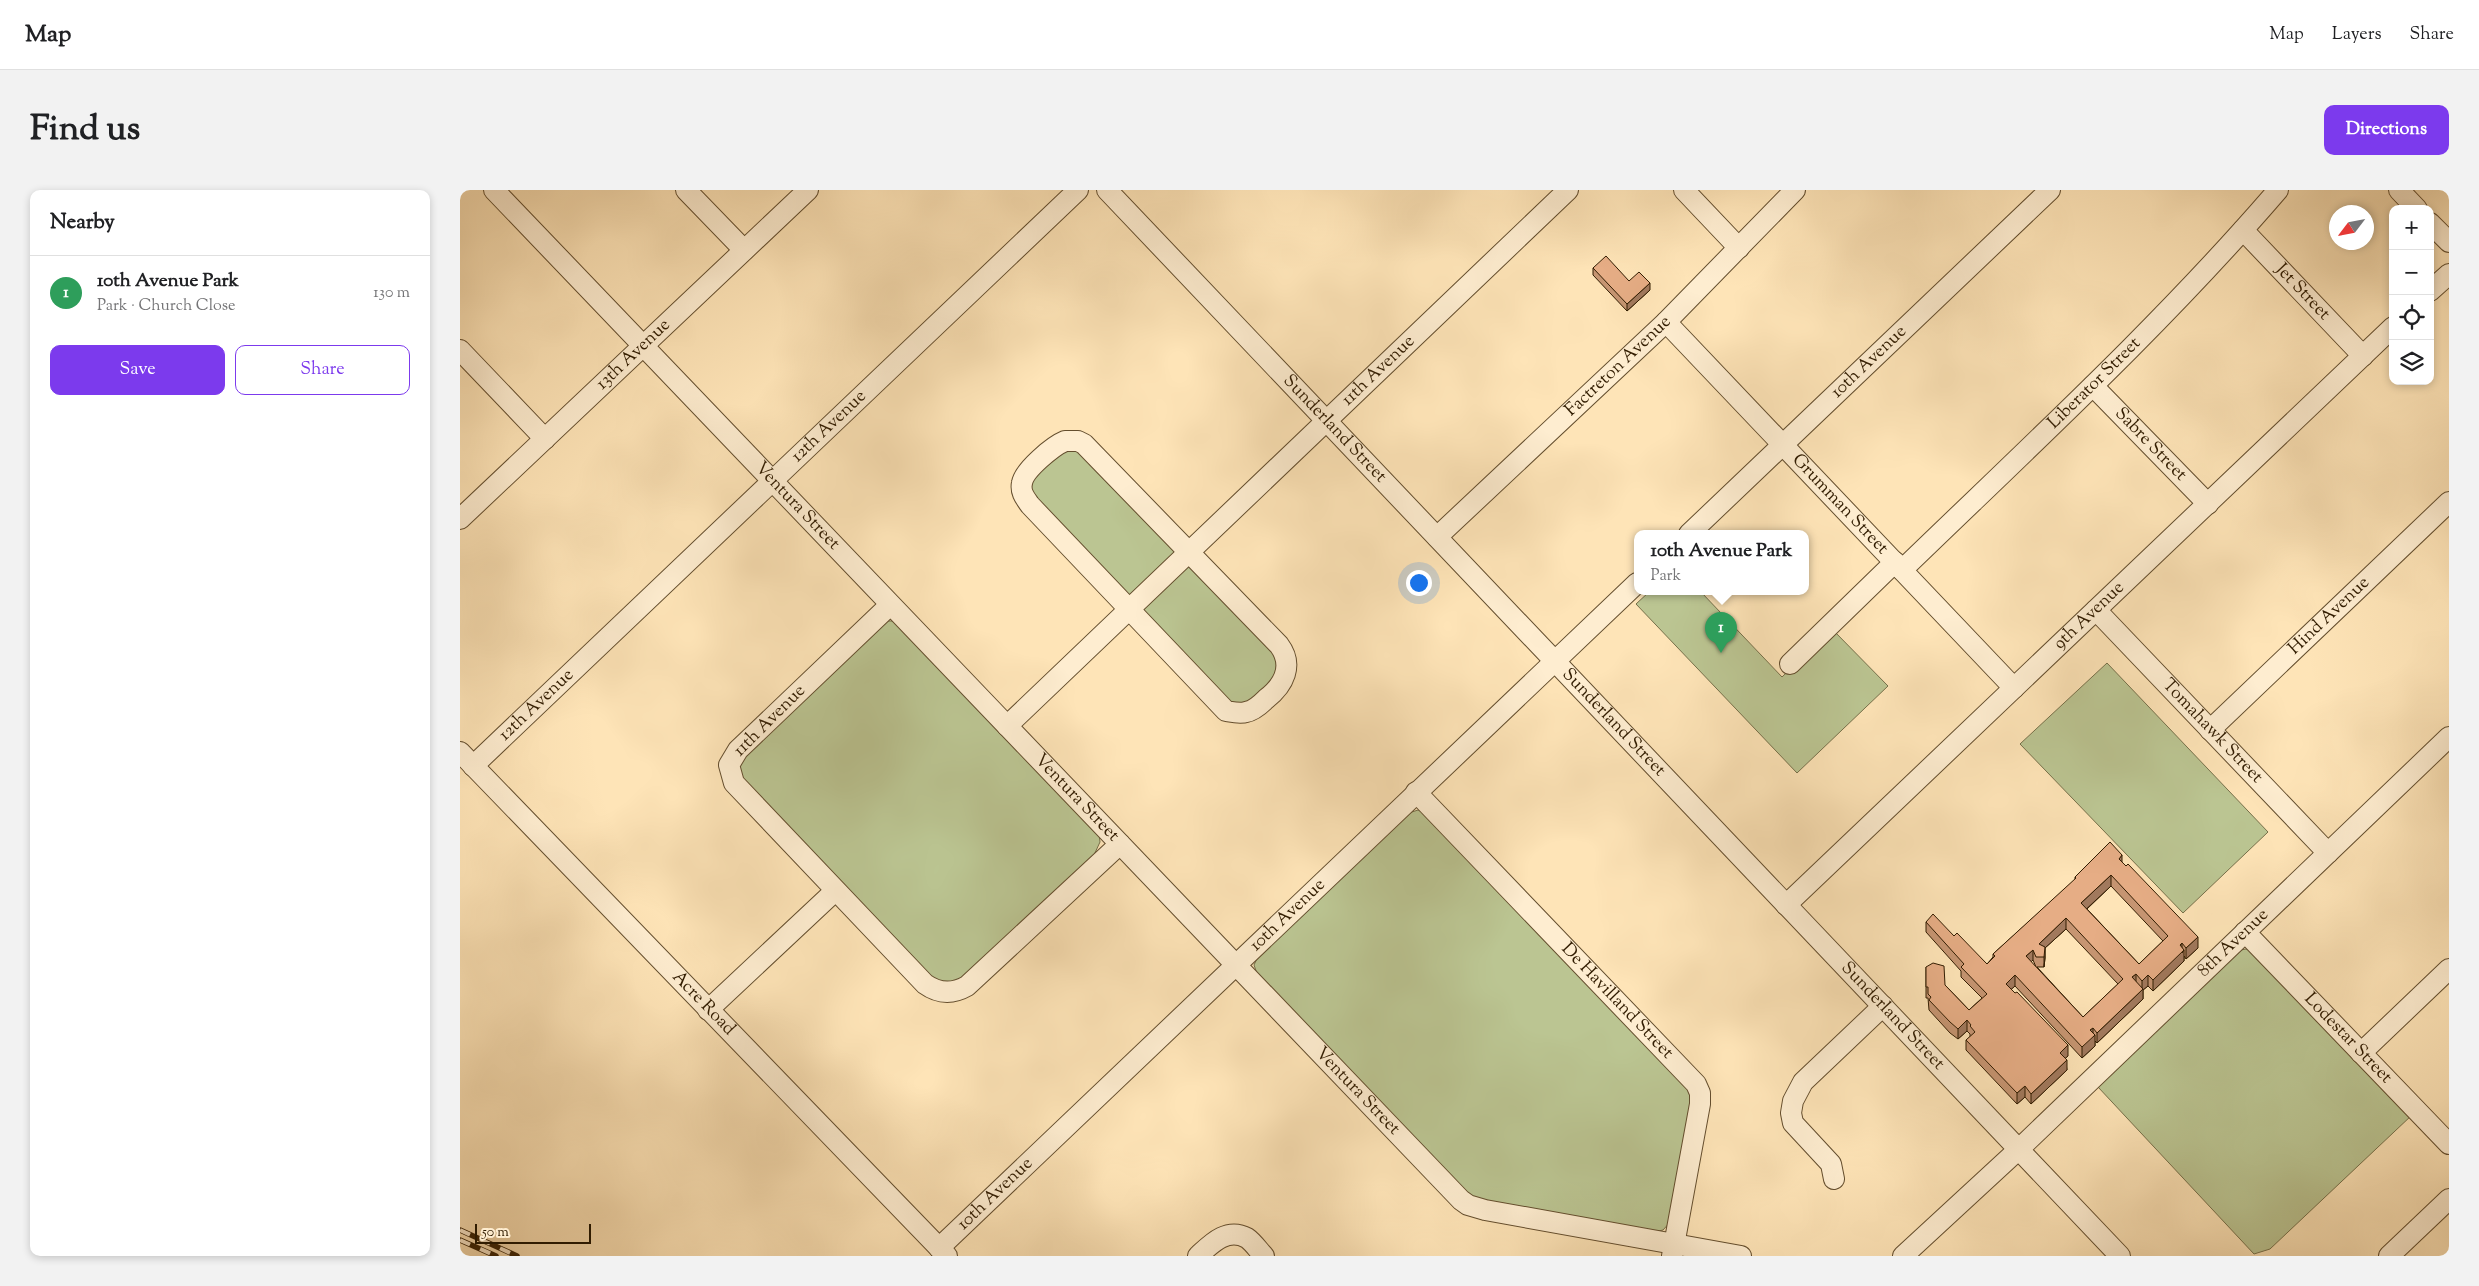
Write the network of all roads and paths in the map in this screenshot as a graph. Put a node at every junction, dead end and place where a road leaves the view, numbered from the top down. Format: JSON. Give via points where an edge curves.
{"nodes":[{"id":1,"x":494,"y":190,"type":"edge"},
{"id":2,"x":686,"y":190,"type":"edge"},
{"id":3,"x":808,"y":190,"type":"edge"},
{"id":4,"x":1078,"y":190,"type":"edge"},
{"id":5,"x":1106,"y":190,"type":"edge"},
{"id":6,"x":1568,"y":190,"type":"edge"},
{"id":7,"x":1684,"y":190,"type":"edge"},
{"id":8,"x":1795,"y":190,"type":"edge"},
{"id":9,"x":2050,"y":190,"type":"edge"},
{"id":10,"x":2278,"y":190,"type":"edge"},
{"id":11,"x":2399,"y":190,"type":"edge"},
{"id":12,"x":2413,"y":205,"type":"edge"},
{"id":13,"x":2434,"y":227,"type":"edge"},
{"id":14,"x":2243,"y":230,"type":"junction"},
{"id":15,"x":2449,"y":242,"type":"edge"},
{"id":16,"x":1739,"y":248,"type":"junction"},
{"id":17,"x":744,"y":250,"type":"junction"},
{"id":18,"x":2449,"y":274,"type":"edge"},
{"id":19,"x":2434,"y":287,"type":"edge"},
{"id":20,"x":1666,"y":322,"type":"junction"},
{"id":21,"x":2389,"y":331,"type":"edge"},
{"id":22,"x":643,"y":346,"type":"junction"},
{"id":23,"x":460,"y":350,"type":"edge"},
{"id":24,"x":2363,"y":356,"type":"junction"},
{"id":25,"x":2093,"y":386,"type":"junction"},
{"id":26,"x":1326,"y":421,"type":"junction"},
{"id":27,"x":545,"y":439,"type":"junction"},
{"id":28,"x":1783,"y":445,"type":"junction"},
{"id":29,"x":772,"y":481,"type":"junction"},
{"id":30,"x":2449,"y":502,"type":"edge"},
{"id":31,"x":2208,"y":504,"type":"junction"},
{"id":32,"x":462,"y":515,"type":"edge"},
{"id":33,"x":1693,"y":530,"type":"edge"},
{"id":34,"x":1436,"y":537,"type":"junction"},
{"id":35,"x":1188,"y":552,"type":"junction"},
{"id":36,"x":1898,"y":566,"type":"junction"},
{"id":37,"x":1634,"y":586,"type":"edge"},
{"id":38,"x":890,"y":604,"type":"junction"},
{"id":39,"x":1128,"y":609,"type":"junction"},
{"id":40,"x":2096,"y":610,"type":"junction"},
{"id":41,"x":1555,"y":661,"type":"junction"},
{"id":42,"x":1790,"y":664,"type":"dead end"},
{"id":43,"x":2014,"y":688,"type":"junction"},
{"id":44,"x":1007,"y":726,"type":"junction"},
{"id":45,"x":2210,"y":730,"type":"junction"},
{"id":46,"x":2449,"y":738,"type":"edge"},
{"id":47,"x":466,"y":759,"type":"edge"},
{"id":48,"x":1416,"y":792,"type":"junction"},
{"id":49,"x":1120,"y":844,"type":"junction"},
{"id":50,"x":2328,"y":853,"type":"junction"},
{"id":51,"x":835,"y":891,"type":"junction"},
{"id":52,"x":1786,"y":905,"type":"junction"},
{"id":53,"x":2245,"y":932,"type":"junction"},
{"id":54,"x":1236,"y":965,"type":"junction"},
{"id":55,"x":2449,"y":969,"type":"edge"},
{"id":56,"x":1883,"y":1006,"type":"junction"},
{"id":57,"x":708,"y":1010,"type":"junction"},
{"id":58,"x":2361,"y":1053,"type":"junction"},
{"id":59,"x":2449,"y":1144,"type":"edge"},
{"id":60,"x":2018,"y":1149,"type":"junction"},
{"id":61,"x":1834,"y":1179,"type":"dead end"},
{"id":62,"x":2449,"y":1199,"type":"edge"},
{"id":63,"x":1674,"y":1250,"type":"edge"},
{"id":64,"x":943,"y":1252,"type":"edge"},
{"id":65,"x":1198,"y":1256,"type":"edge"},
{"id":66,"x":1264,"y":1256,"type":"edge"},
{"id":67,"x":1741,"y":1256,"type":"edge"},
{"id":68,"x":1904,"y":1256,"type":"edge"},
{"id":69,"x":2120,"y":1256,"type":"edge"},
{"id":70,"x":2389,"y":1256,"type":"edge"}],
"edges":[{"from":1,"to":22,"type":"street","name":"Ventura Street"},
{"from":2,"to":17,"type":"street"},
{"from":3,"to":17,"type":"street","name":"13th Avenue"},
{"from":4,"to":29,"type":"street","name":"12th Avenue"},
{"from":5,"to":26,"type":"street","name":"Sunderland Street"},
{"from":6,"to":26,"type":"street","name":"11th Avenue"},
{"from":7,"to":16,"type":"street"},
{"from":8,"to":16,"type":"street","name":"Factreton Avenue"},
{"from":9,"to":28,"type":"street","name":"10th Avenue"},
{"from":10,"to":14,"type":"street","name":"Liberator Street"},
{"from":11,"to":12,"type":"street"},
{"from":13,"to":15,"type":"street"},
{"from":14,"to":24,"type":"street","name":"Jet Street"},
{"from":14,"to":25,"type":"street","name":"Liberator Street"},
{"from":16,"to":20,"type":"street","name":"Factreton Avenue"},
{"from":17,"to":22,"type":"street","name":"13th Avenue"},
{"from":18,"to":19,"type":"street"},
{"from":20,"to":28,"type":"street","name":"Grumman Street"},
{"from":20,"to":34,"type":"street","name":"Factreton Avenue"},
{"from":21,"to":24,"type":"street","name":"9th Avenue"},
{"from":22,"to":27,"type":"street","name":"13th Avenue"},
{"from":22,"to":29,"type":"street","name":"Ventura Street"},
{"from":23,"to":27,"type":"street"},
{"from":24,"to":31,"type":"street","name":"9th Avenue"},
{"from":25,"to":31,"type":"street","name":"Sabre Street"},
{"from":25,"to":36,"type":"street","name":"Liberator Street"},
{"from":26,"to":34,"type":"street","name":"Sunderland Street"},
{"from":26,"to":35,"type":"street","name":"11th Avenue"},
{"from":27,"to":32,"type":"street","name":"13th Avenue"},
{"from":28,"to":33,"type":"street","name":"10th Avenue"},
{"from":28,"to":36,"type":"street","name":"Grumman Street"},
{"from":29,"to":38,"type":"street","name":"Ventura Street"},
{"from":29,"to":47,"type":"street","name":"12th Avenue"},
{"from":30,"to":45,"type":"street","name":"Hind Avenue"},
{"from":31,"to":40,"type":"street","name":"9th Avenue"},
{"from":34,"to":41,"type":"street","name":"Sunderland Street"},
{"from":35,"to":39,"type":"street","name":"11th Avenue"},
{"from":35,"to":39,"type":"street","via":[[1284,651],[1286,672],[1281,685],[1271,696],[1246,713],[1226,711]]},
{"from":35,"to":39,"type":"street","via":[[1084,444],[1065,441],[1029,470],[1022,482],[1022,495]]},
{"from":36,"to":42,"type":"street","name":"Liberator Street"},
{"from":36,"to":43,"type":"street","name":"Grumman Street"},
{"from":37,"to":41,"type":"street","name":"10th Avenue"},
{"from":38,"to":44,"type":"street","name":"Ventura Street"},
{"from":38,"to":51,"type":"street","name":"11th Avenue","via":[[738,750],[729,765],[734,783]]},
{"from":39,"to":44,"type":"street","name":"11th Avenue"},
{"from":40,"to":43,"type":"street","name":"9th Avenue"},
{"from":40,"to":45,"type":"street","name":"Tomahawk Street"},
{"from":41,"to":48,"type":"street","name":"10th Avenue"},
{"from":41,"to":52,"type":"street","name":"Sunderland Street"},
{"from":43,"to":52,"type":"street","name":"9th Avenue"},
{"from":44,"to":49,"type":"street","name":"Ventura Street"},
{"from":45,"to":50,"type":"street","name":"Tomahawk Street"},
{"from":46,"to":50,"type":"street","name":"8th Avenue"},
{"from":47,"to":57,"type":"street","name":"Acre Road"},
{"from":48,"to":54,"type":"street","name":"10th Avenue"},
{"from":48,"to":63,"type":"street","name":"De Havilland Street","via":[[1696,1084],[1700,1104]]},
{"from":49,"to":51,"type":"street","name":"11th Avenue","via":[[967,986],[954,992],[940,992],[925,984]]},
{"from":49,"to":54,"type":"street","name":"Ventura Street"},
{"from":50,"to":53,"type":"street","name":"8th Avenue"},
{"from":51,"to":57,"type":"street"},
{"from":52,"to":56,"type":"street","name":"Sunderland Street"},
{"from":53,"to":58,"type":"street","name":"Lodestar Street"},
{"from":53,"to":60,"type":"street","name":"8th Avenue"},
{"from":54,"to":63,"type":"street","name":"Ventura Street","via":[[1468,1205]]},
{"from":54,"to":64,"type":"street","name":"10th Avenue"},
{"from":55,"to":58,"type":"street"},
{"from":56,"to":60,"type":"street","name":"Sunderland Street"},
{"from":56,"to":61,"type":"street","via":[[1803,1082],[1792,1101],[1794,1123],[1831,1164]]},
{"from":57,"to":64,"type":"street","name":"Acre Road"},
{"from":58,"to":59,"type":"street","name":"Lodestar Street"},
{"from":60,"to":68,"type":"street"},
{"from":60,"to":69,"type":"street","name":"Sunderland Street"},
{"from":62,"to":70,"type":"street"},
{"from":63,"to":67,"type":"street","name":"Ventura Street"},
{"from":65,"to":66,"type":"street","via":[[1215,1240],[1230,1234],[1247,1238]]}]}
